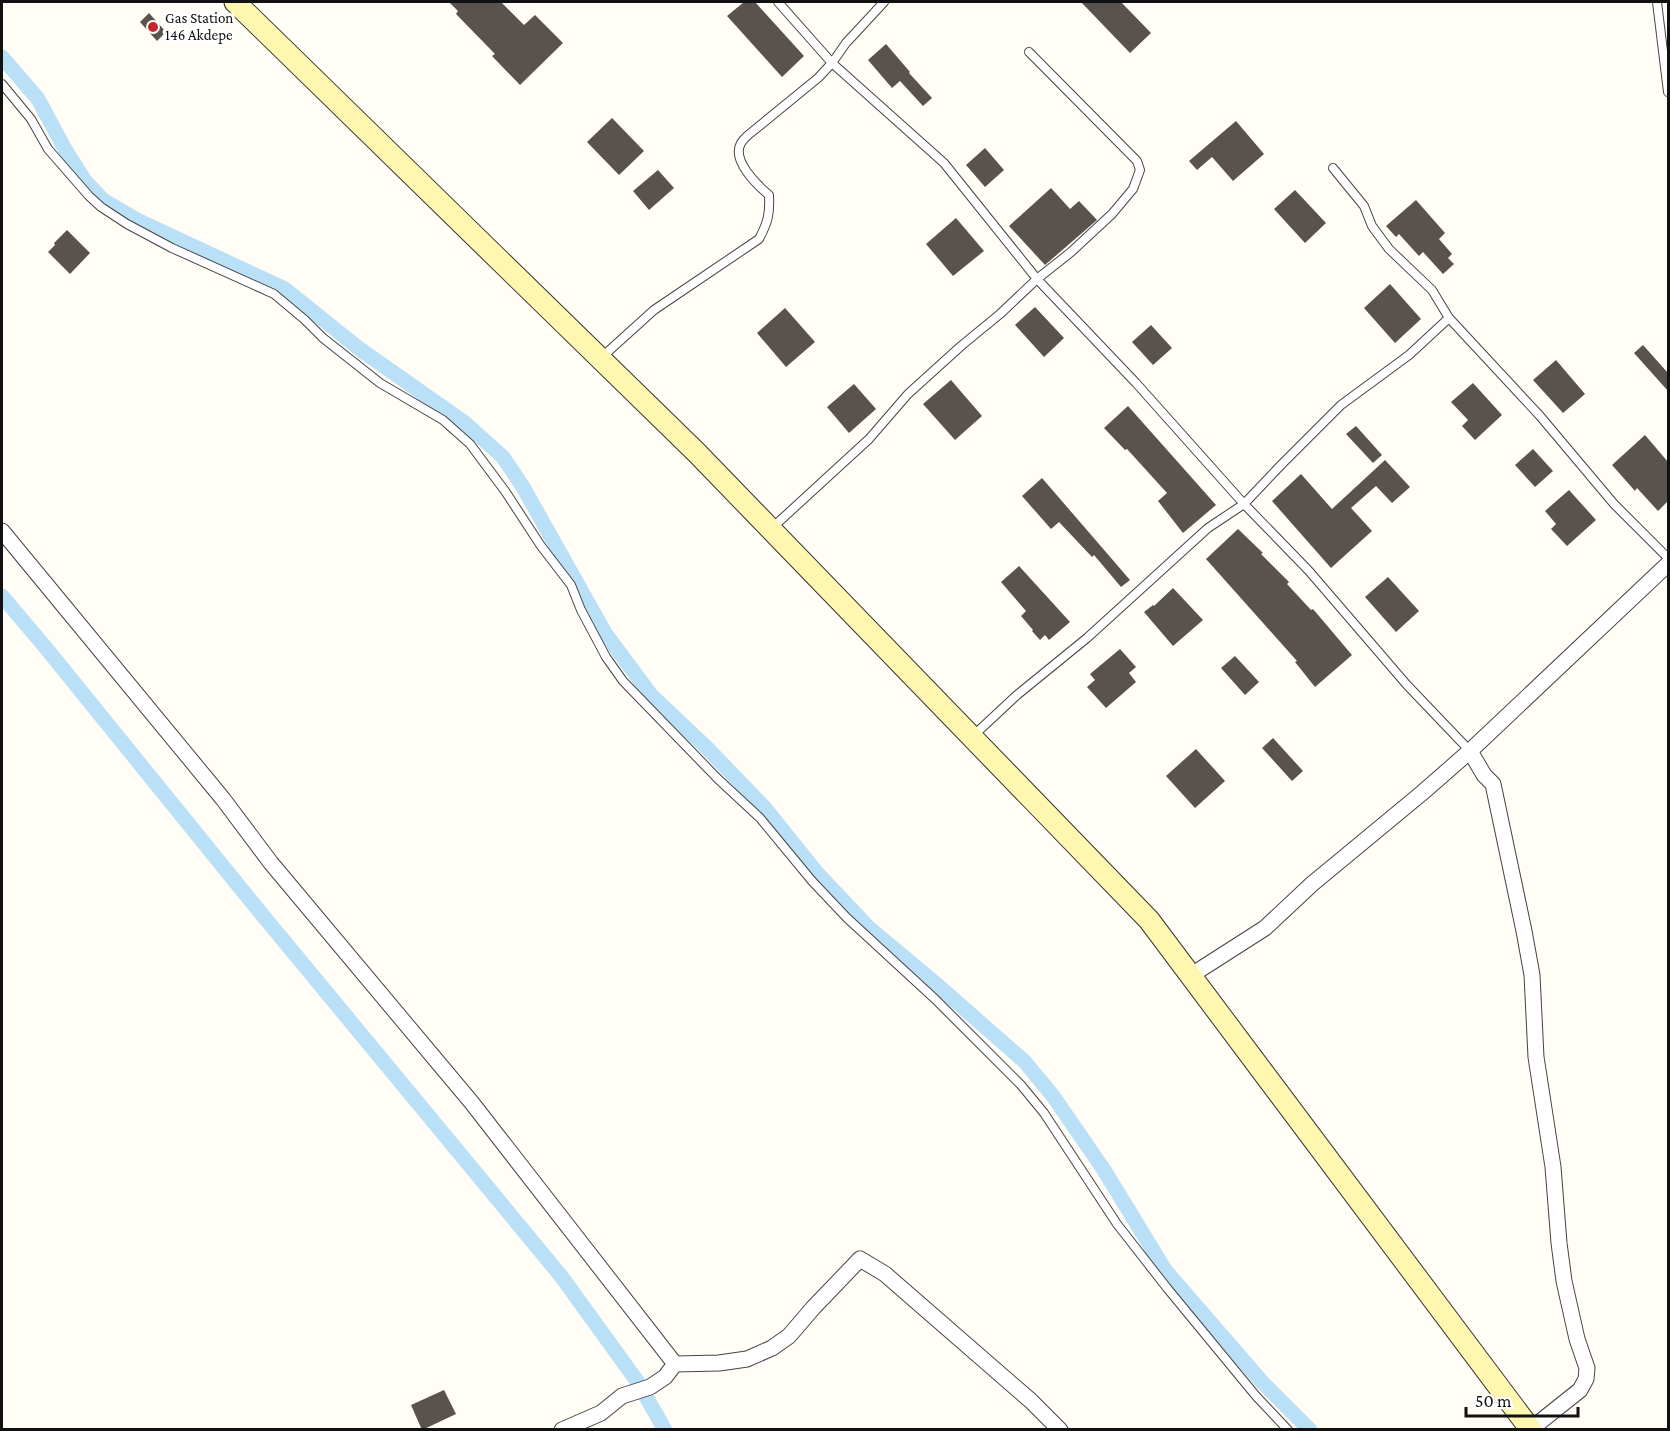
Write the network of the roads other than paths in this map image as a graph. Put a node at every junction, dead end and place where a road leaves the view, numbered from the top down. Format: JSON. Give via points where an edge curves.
{"nodes":[{"id":1,"x":235,"y":2,"type":"edge"},
{"id":2,"x":778,"y":2,"type":"edge"},
{"id":3,"x":884,"y":2,"type":"edge"},
{"id":4,"x":1657,"y":2,"type":"edge"},
{"id":5,"x":1029,"y":52,"type":"dead end"},
{"id":6,"x":832,"y":63,"type":"junction"},
{"id":7,"x":2,"y":84,"type":"edge"},
{"id":8,"x":1668,"y":92,"type":"edge"},
{"id":9,"x":1333,"y":168,"type":"dead end"},
{"id":10,"x":1037,"y":279,"type":"junction"},
{"id":11,"x":1449,"y":318,"type":"junction"},
{"id":12,"x":601,"y":358,"type":"junction"},
{"id":13,"x":1244,"y":504,"type":"junction"},
{"id":14,"x":771,"y":529,"type":"junction"},
{"id":15,"x":2,"y":531,"type":"edge"},
{"id":16,"x":1668,"y":558,"type":"edge"},
{"id":17,"x":1668,"y":564,"type":"edge"},
{"id":18,"x":972,"y":737,"type":"junction"},
{"id":19,"x":1470,"y":751,"type":"junction"},
{"id":20,"x":1190,"y":976,"type":"junction"},
{"id":21,"x":675,"y":1364,"type":"junction"},
{"id":22,"x":1531,"y":1429,"type":"edge"},
{"id":23,"x":562,"y":1430,"type":"edge"},
{"id":24,"x":1060,"y":1430,"type":"edge"},
{"id":25,"x":1288,"y":1430,"type":"edge"}],
"edges":[{"from":1,"to":12,"type":"main road"},
{"from":2,"to":6,"type":"lane"},
{"from":3,"to":6,"type":"lane"},
{"from":4,"to":8,"type":"lane"},
{"from":5,"to":10,"type":"lane","via":[[1130,153],[1140,170],[1133,189],[1119,207]]},
{"from":6,"to":10,"type":"lane","via":[[944,163]]},
{"from":6,"to":12,"type":"lane","via":[[740,144],[738,154],[747,172],[768,195],[767,224],[759,238],[654,310]]},
{"from":7,"to":25,"type":"lane","via":[[31,119],[48,149],[101,207],[172,248],[274,294],[380,383],[443,420],[470,444],[571,585],[606,657],[623,681],[760,818],[847,918],[1021,1085],[1044,1113],[1117,1224]]},
{"from":9,"to":11,"type":"lane","via":[[1364,206],[1372,226],[1389,249],[1432,290]]},
{"from":10,"to":13,"type":"lane"},
{"from":10,"to":14,"type":"lane","via":[[908,394],[869,439]]},
{"from":11,"to":13,"type":"lane","via":[[1409,355],[1341,405]]},
{"from":11,"to":16,"type":"lane","via":[[1540,416],[1614,504]]},
{"from":12,"to":14,"type":"main road"},
{"from":13,"to":18,"type":"lane","via":[[1209,528]]},
{"from":13,"to":19,"type":"lane","via":[[1310,571],[1407,685]]},
{"from":14,"to":18,"type":"main road"},
{"from":15,"to":21,"type":"street","via":[[285,880],[472,1102]]},
{"from":17,"to":19,"type":"street"},
{"from":18,"to":20,"type":"main road","via":[[1149,920]]},
{"from":19,"to":20,"type":"street","via":[[1265,928]]},
{"from":19,"to":22,"type":"street","via":[[1493,784],[1524,931],[1532,975],[1539,1079],[1553,1167],[1558,1243],[1571,1314],[1587,1368],[1580,1390]]},
{"from":20,"to":22,"type":"main road"},
{"from":21,"to":23,"type":"street","via":[[650,1387],[622,1396],[601,1413]]},
{"from":21,"to":24,"type":"street","via":[[747,1359],[772,1348],[789,1336],[860,1259],[885,1274]]}]}
